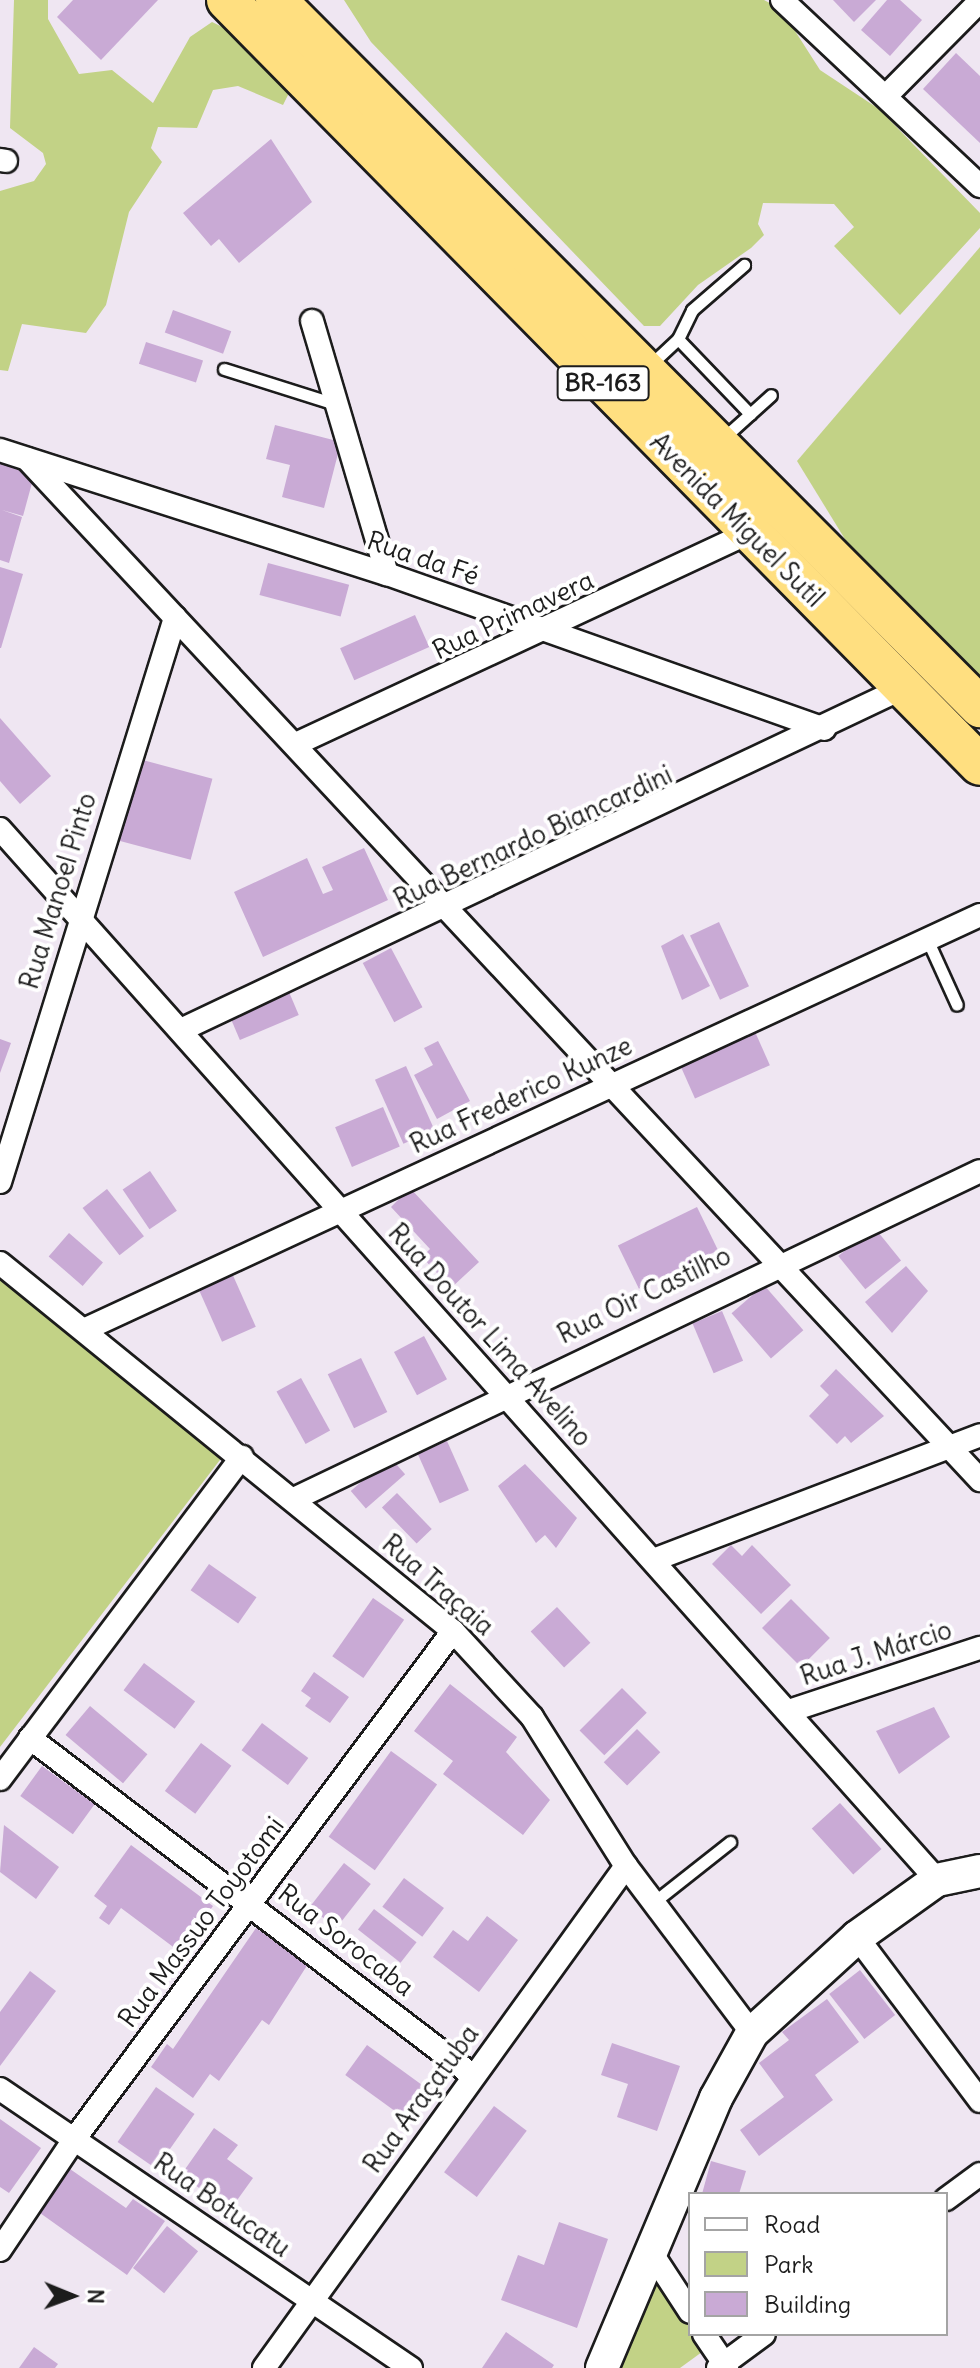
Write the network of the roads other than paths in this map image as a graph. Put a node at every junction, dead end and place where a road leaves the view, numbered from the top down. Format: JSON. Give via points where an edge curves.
{"nodes":[{"id":1,"x":227,"y":0,"type":"edge"},
{"id":2,"x":276,"y":0,"type":"edge"},
{"id":3,"x":782,"y":0,"type":"edge"},
{"id":4,"x":980,"y":1,"type":"edge"},
{"id":5,"x":886,"y":96,"type":"junction"},
{"id":6,"x":980,"y":186,"type":"edge"},
{"id":7,"x":744,"y":265,"type":"dead end"},
{"id":8,"x":312,"y":321,"type":"dead end"},
{"id":9,"x":678,"y":339,"type":"junction"},
{"id":10,"x":224,"y":369,"type":"dead end"},
{"id":11,"x":646,"y":369,"type":"junction"},
{"id":12,"x":771,"y":395,"type":"dead end"},
{"id":13,"x":338,"y":405,"type":"junction"},
{"id":14,"x":750,"y":414,"type":"junction"},
{"id":15,"x":720,"y":442,"type":"junction"},
{"id":16,"x":0,"y":450,"type":"edge"},
{"id":17,"x":27,"y":459,"type":"junction"},
{"id":18,"x":749,"y":533,"type":"junction"},
{"id":19,"x":387,"y":574,"type":"junction"},
{"id":20,"x":175,"y":618,"type":"junction"},
{"id":21,"x":548,"y":632,"type":"junction"},
{"id":22,"x":903,"y":688,"type":"junction"},
{"id":23,"x":980,"y":707,"type":"edge"},
{"id":24,"x":824,"y":729,"type":"junction"},
{"id":25,"x":298,"y":743,"type":"junction"},
{"id":26,"x":980,"y":765,"type":"edge"},
{"id":27,"x":0,"y":829,"type":"edge"},
{"id":28,"x":452,"y":907,"type":"junction"},
{"id":29,"x":980,"y":915,"type":"edge"},
{"id":30,"x":78,"y":917,"type":"junction"},
{"id":31,"x":927,"y":939,"type":"junction"},
{"id":32,"x":957,"y":1005,"type":"dead end"},
{"id":33,"x":183,"y":1029,"type":"junction"},
{"id":34,"x":611,"y":1083,"type":"junction"},
{"id":35,"x":980,"y":1171,"type":"edge"},
{"id":36,"x":0,"y":1182,"type":"edge"},
{"id":37,"x":340,"y":1211,"type":"junction"},
{"id":38,"x":780,"y":1260,"type":"junction"},
{"id":39,"x":0,"y":1263,"type":"edge"},
{"id":40,"x":88,"y":1328,"type":"junction"},
{"id":41,"x":505,"y":1394,"type":"junction"},
{"id":42,"x":980,"y":1435,"type":"edge"},
{"id":43,"x":947,"y":1447,"type":"junction"},
{"id":44,"x":242,"y":1457,"type":"junction"},
{"id":45,"x":980,"y":1480,"type":"edge"},
{"id":46,"x":294,"y":1499,"type":"junction"},
{"id":47,"x":656,"y":1559,"type":"junction"},
{"id":48,"x":453,"y":1631,"type":"junction"},
{"id":49,"x":980,"y":1648,"type":"edge"},
{"id":50,"x":789,"y":1711,"type":"junction"},
{"id":51,"x":30,"y":1738,"type":"junction"},
{"id":52,"x":0,"y":1779,"type":"edge"},
{"id":53,"x":730,"y":1842,"type":"dead end"},
{"id":54,"x":626,"y":1866,"type":"junction"},
{"id":55,"x":980,"y":1871,"type":"edge"},
{"id":56,"x":937,"y":1880,"type":"junction"},
{"id":57,"x":252,"y":1901,"type":"junction"},
{"id":58,"x":654,"y":1902,"type":"junction"},
{"id":59,"x":857,"y":1937,"type":"junction"},
{"id":60,"x":752,"y":2033,"type":"junction"},
{"id":61,"x":472,"y":2075,"type":"junction"},
{"id":62,"x":0,"y":2089,"type":"edge"},
{"id":63,"x":980,"y":2101,"type":"edge"},
{"id":64,"x":75,"y":2138,"type":"junction"},
{"id":65,"x":980,"y":2174,"type":"edge"},
{"id":66,"x":948,"y":2198,"type":"edge"},
{"id":67,"x":649,"y":2249,"type":"junction"},
{"id":68,"x":0,"y":2250,"type":"edge"},
{"id":69,"x":311,"y":2301,"type":"junction"},
{"id":70,"x":688,"y":2309,"type":"edge"},
{"id":71,"x":705,"y":2336,"type":"edge"},
{"id":72,"x":762,"y":2336,"type":"edge"},
{"id":73,"x":723,"y":2367,"type":"edge"},
{"id":74,"x":264,"y":2368,"type":"edge"},
{"id":75,"x":411,"y":2368,"type":"edge"},
{"id":76,"x":602,"y":2368,"type":"edge"}],
"edges":[{"from":1,"to":18,"type":"highway","name":"Avenida Miguel Sutil","number":"BR-163"},
{"from":2,"to":11,"type":"highway","name":"Avenida Miguel Sutil","number":"BR-163"},
{"from":3,"to":5,"type":"street"},
{"from":4,"to":5,"type":"street"},
{"from":5,"to":6,"type":"street"},
{"from":7,"to":9,"type":"lane","via":[[692,310]]},
{"from":8,"to":13,"type":"street"},
{"from":9,"to":11,"type":"lane"},
{"from":9,"to":14,"type":"lane"},
{"from":10,"to":13,"type":"lane"},
{"from":11,"to":15,"type":"highway","name":"Avenida Miguel Sutil","number":"BR-163"},
{"from":12,"to":14,"type":"lane"},
{"from":13,"to":19,"type":"street"},
{"from":14,"to":15,"type":"lane"},
{"from":15,"to":23,"type":"highway","name":"Avenida Miguel Sutil","number":"BR-163"},
{"from":16,"to":17,"type":"street","name":"Rua da Fé"},
{"from":17,"to":19,"type":"street","name":"Rua da Fé"},
{"from":17,"to":20,"type":"street"},
{"from":18,"to":21,"type":"street","name":"Rua Primavera"},
{"from":18,"to":22,"type":"highway","name":"Avenida Miguel Sutil","number":"BR-163"},
{"from":19,"to":21,"type":"street","name":"Rua da Fé"},
{"from":20,"to":25,"type":"street"},
{"from":20,"to":30,"type":"street","name":"Rua Manoel Pinto"},
{"from":21,"to":24,"type":"street","name":"Rua da Fé"},
{"from":21,"to":25,"type":"street","name":"Rua Primavera"},
{"from":22,"to":24,"type":"street","name":"Rua Bernardo Biancardini"},
{"from":22,"to":26,"type":"highway","name":"Avenida Miguel Sutil","number":"BR-163"},
{"from":24,"to":28,"type":"street","name":"Rua Bernardo Biancardini"},
{"from":25,"to":28,"type":"street"},
{"from":27,"to":30,"type":"street","name":"Rua Doutor Lima Avelino"},
{"from":28,"to":33,"type":"street","name":"Rua Bernardo Biancardini"},
{"from":28,"to":34,"type":"street"},
{"from":29,"to":31,"type":"street","name":"Rua Frederico Kunze"},
{"from":30,"to":33,"type":"street","name":"Rua Doutor Lima Avelino"},
{"from":30,"to":36,"type":"street","name":"Rua Manoel Pinto"},
{"from":31,"to":32,"type":"lane"},
{"from":31,"to":34,"type":"street","name":"Rua Frederico Kunze"},
{"from":33,"to":37,"type":"street","name":"Rua Doutor Lima Avelino"},
{"from":34,"to":37,"type":"street","name":"Rua Frederico Kunze"},
{"from":34,"to":38,"type":"street"},
{"from":35,"to":38,"type":"street","name":"Rua Oir Castilho"},
{"from":37,"to":40,"type":"street","name":"Rua Frederico Kunze"},
{"from":37,"to":41,"type":"street","name":"Rua Doutor Lima Avelino"},
{"from":38,"to":41,"type":"street","name":"Rua Oir Castilho"},
{"from":38,"to":43,"type":"street"},
{"from":39,"to":40,"type":"street","name":"Rua Traçaia"},
{"from":40,"to":44,"type":"street","name":"Rua Traçaia"},
{"from":41,"to":46,"type":"street","name":"Rua Oir Castilho"},
{"from":41,"to":47,"type":"street","name":"Rua Doutor Lima Avelino"},
{"from":42,"to":43,"type":"street"},
{"from":43,"to":45,"type":"street"},
{"from":43,"to":47,"type":"street"},
{"from":44,"to":46,"type":"street","name":"Rua Traçaia"},
{"from":44,"to":51,"type":"street"},
{"from":46,"to":48,"type":"street","name":"Rua Traçaia"},
{"from":47,"to":50,"type":"street","name":"Rua Doutor Lima Avelino"},
{"from":48,"to":54,"type":"street","name":"Rua Traçaia","via":[[532,1717]]},
{"from":48,"to":57,"type":"street","name":"Rua Massuo Toyotomi"},
{"from":49,"to":50,"type":"street","name":"Rua J. Márcio"},
{"from":50,"to":56,"type":"street","name":"Rua Doutor Lima Avelino"},
{"from":51,"to":52,"type":"street"},
{"from":51,"to":57,"type":"street","name":"Rua Sorocaba"},
{"from":53,"to":58,"type":"lane"},
{"from":54,"to":58,"type":"street","name":"Rua Traçaia"},
{"from":54,"to":61,"type":"street","name":"Rua Araçatuba"},
{"from":55,"to":56,"type":"street"},
{"from":56,"to":59,"type":"street"},
{"from":57,"to":61,"type":"street","name":"Rua Sorocaba"},
{"from":57,"to":64,"type":"street","name":"Rua Massuo Toyotomi"},
{"from":58,"to":60,"type":"street","name":"Rua Traçaia"},
{"from":59,"to":60,"type":"street"},
{"from":59,"to":63,"type":"street"},
{"from":60,"to":67,"type":"street"},
{"from":61,"to":69,"type":"street","name":"Rua Araçatuba"},
{"from":62,"to":64,"type":"street","name":"Rua Botucatu"},
{"from":64,"to":68,"type":"street","name":"Rua Massuo Toyotomi"},
{"from":64,"to":69,"type":"street","name":"Rua Botucatu"},
{"from":65,"to":66,"type":"street"},
{"from":67,"to":70,"type":"street"},
{"from":67,"to":76,"type":"street"},
{"from":69,"to":74,"type":"street","name":"Rua Araçatuba"},
{"from":69,"to":75,"type":"street","name":"Rua Botucatu"},
{"from":71,"to":73,"type":"street"},
{"from":72,"to":73,"type":"street"}]}
